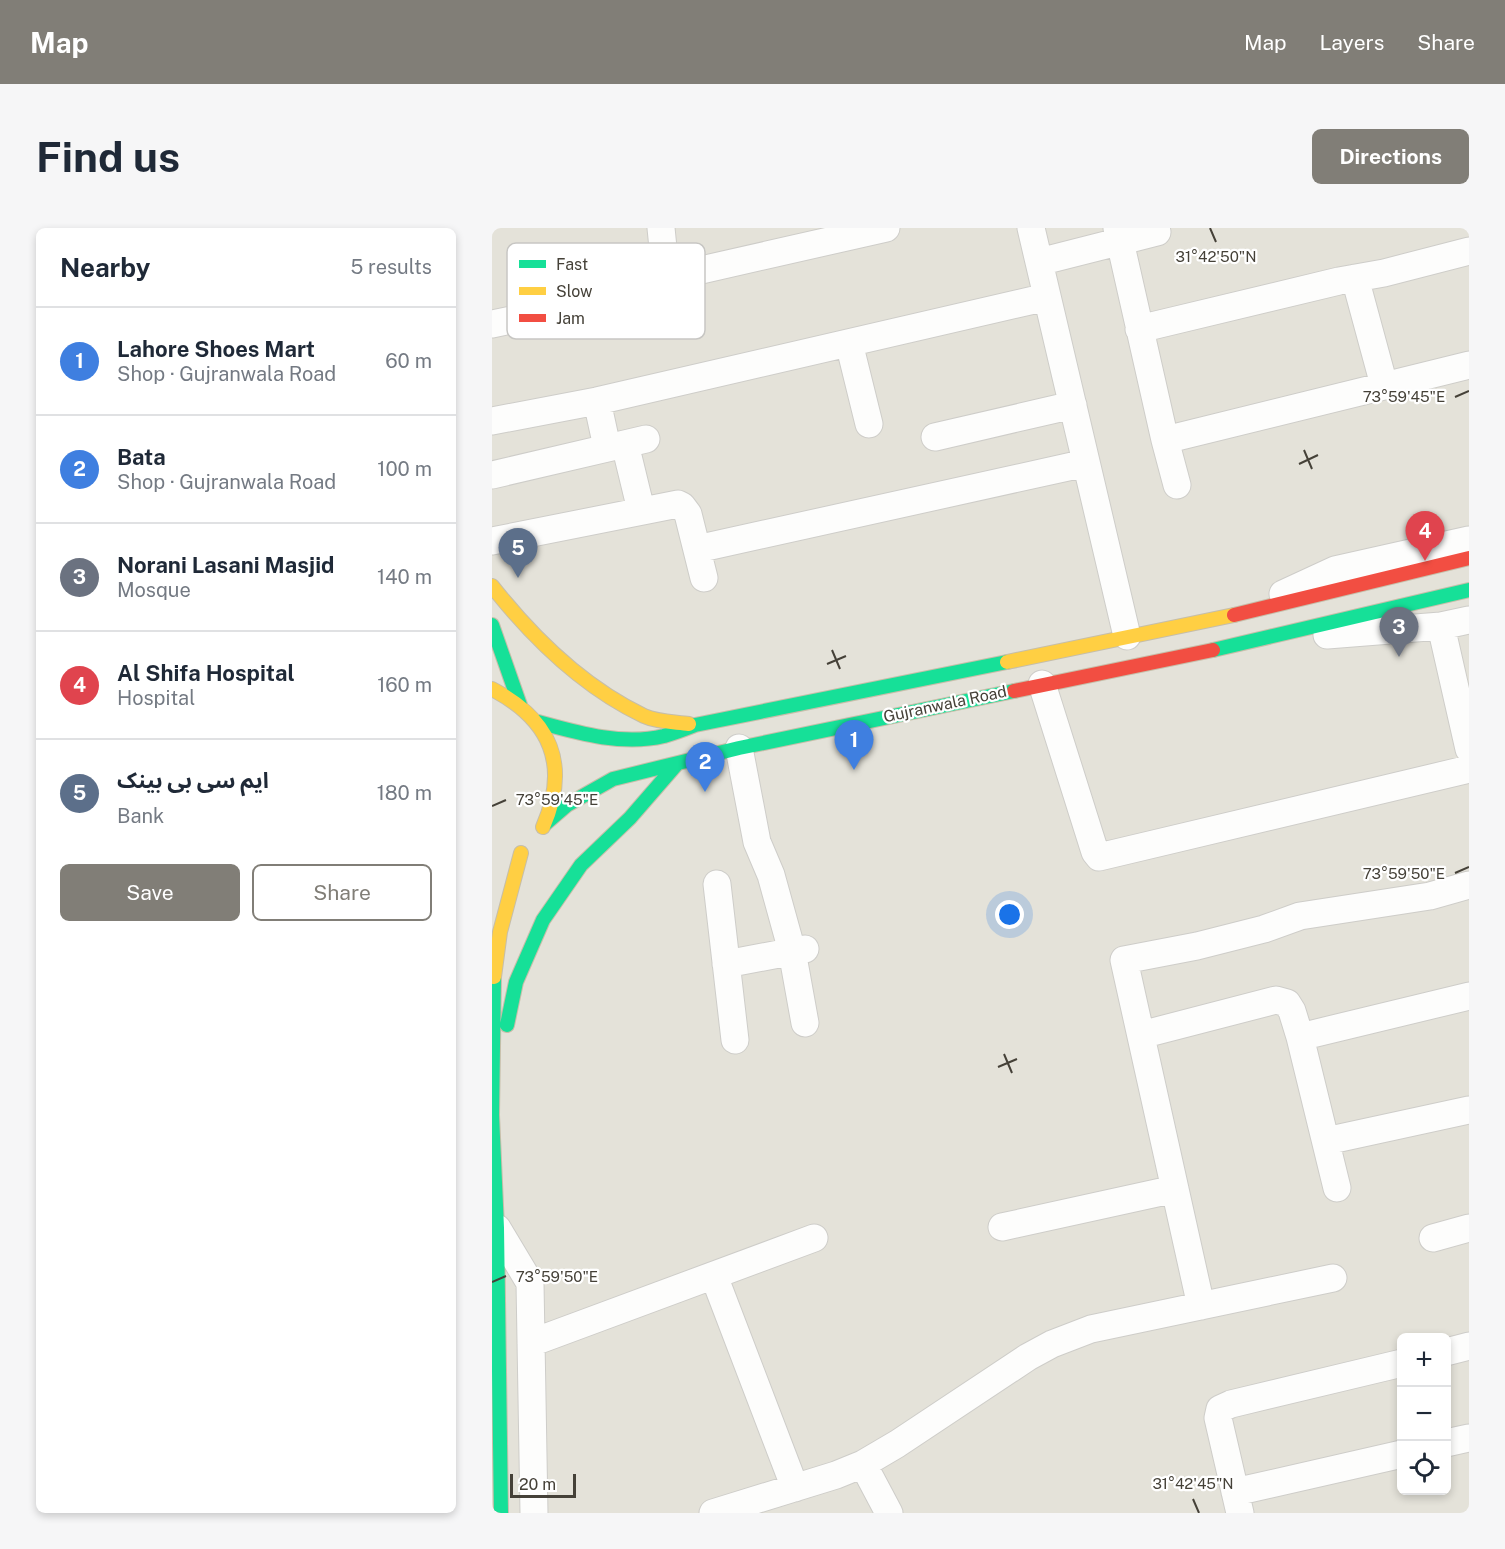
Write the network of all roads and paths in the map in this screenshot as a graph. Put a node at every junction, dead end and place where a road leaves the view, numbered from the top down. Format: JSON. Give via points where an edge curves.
{"nodes":[{"id":1,"x":661,"y":228,"type":"edge"},
{"id":2,"x":882,"y":228,"type":"edge"},
{"id":3,"x":1031,"y":228,"type":"edge"},
{"id":4,"x":1157,"y":232,"type":"dead end"},
{"id":5,"x":1118,"y":235,"type":"edge"},
{"id":6,"x":662,"y":243,"type":"edge"},
{"id":7,"x":1469,"y":251,"type":"edge"},
{"id":8,"x":1039,"y":262,"type":"junction"},
{"id":9,"x":705,"y":269,"type":"edge"},
{"id":10,"x":1355,"y":278,"type":"junction"},
{"id":11,"x":1047,"y":297,"type":"junction"},
{"id":12,"x":507,"y":321,"type":"edge"},
{"id":13,"x":492,"y":324,"type":"edge"},
{"id":14,"x":1139,"y":329,"type":"junction"},
{"id":15,"x":849,"y":343,"type":"junction"},
{"id":16,"x":1469,"y":365,"type":"edge"},
{"id":17,"x":1384,"y":386,"type":"junction"},
{"id":18,"x":597,"y":401,"type":"junction"},
{"id":19,"x":1073,"y":405,"type":"junction"},
{"id":20,"x":492,"y":422,"type":"edge"},
{"id":21,"x":869,"y":424,"type":"dead end"},
{"id":22,"x":935,"y":437,"type":"dead end"},
{"id":23,"x":1165,"y":440,"type":"junction"},
{"id":24,"x":626,"y":443,"type":"junction"},
{"id":25,"x":1086,"y":463,"type":"junction"},
{"id":26,"x":492,"y":475,"type":"edge"},
{"id":27,"x":1177,"y":485,"type":"dead end"},
{"id":28,"x":641,"y":510,"type":"junction"},
{"id":29,"x":1469,"y":540,"type":"edge"},
{"id":30,"x":492,"y":541,"type":"edge"},
{"id":31,"x":697,"y":549,"type":"junction"},
{"id":32,"x":1469,"y":558,"type":"edge"},
{"id":33,"x":704,"y":578,"type":"dead end"},
{"id":34,"x":492,"y":586,"type":"edge"},
{"id":35,"x":1469,"y":590,"type":"edge"},
{"id":36,"x":1241,"y":614,"type":"junction"},
{"id":37,"x":1469,"y":620,"type":"edge"},
{"id":38,"x":492,"y":625,"type":"edge"},
{"id":39,"x":1441,"y":626,"type":"junction"},
{"id":40,"x":1127,"y":636,"type":"junction"},
{"id":41,"x":1252,"y":642,"type":"junction"},
{"id":42,"x":1042,"y":684,"type":"junction"},
{"id":43,"x":492,"y":689,"type":"edge"},
{"id":44,"x":520,"y":705,"type":"junction"},
{"id":45,"x":538,"y":722,"type":"junction"},
{"id":46,"x":695,"y":726,"type":"junction"},
{"id":47,"x":739,"y":748,"type":"junction"},
{"id":48,"x":1469,"y":749,"type":"edge"},
{"id":49,"x":676,"y":765,"type":"junction"},
{"id":50,"x":1469,"y":769,"type":"edge"},
{"id":51,"x":545,"y":824,"type":"junction"},
{"id":52,"x":528,"y":846,"type":"junction"},
{"id":53,"x":506,"y":863,"type":"dead end"},
{"id":54,"x":717,"y":884,"type":"dead end"},
{"id":55,"x":1469,"y":885,"type":"edge"},
{"id":56,"x":799,"y":950,"type":"junction"},
{"id":57,"x":726,"y":964,"type":"junction"},
{"id":58,"x":1469,"y":996,"type":"edge"},
{"id":59,"x":805,"y":1023,"type":"dead end"},
{"id":60,"x":1141,"y":1035,"type":"junction"},
{"id":61,"x":1300,"y":1037,"type":"junction"},
{"id":62,"x":735,"y":1040,"type":"dead end"},
{"id":63,"x":1469,"y":1110,"type":"edge"},
{"id":64,"x":492,"y":1115,"type":"edge"},
{"id":65,"x":1326,"y":1142,"type":"junction"},
{"id":66,"x":1337,"y":1188,"type":"dead end"},
{"id":67,"x":1175,"y":1189,"type":"junction"},
{"id":68,"x":1002,"y":1227,"type":"dead end"},
{"id":69,"x":497,"y":1228,"type":"junction"},
{"id":70,"x":1469,"y":1228,"type":"edge"},
{"id":71,"x":814,"y":1238,"type":"dead end"},
{"id":72,"x":1433,"y":1238,"type":"dead end"},
{"id":73,"x":714,"y":1276,"type":"junction"},
{"id":74,"x":1333,"y":1278,"type":"dead end"},
{"id":75,"x":1201,"y":1306,"type":"junction"},
{"id":76,"x":531,"y":1343,"type":"junction"},
{"id":77,"x":1469,"y":1346,"type":"edge"},
{"id":78,"x":1451,"y":1351,"type":"edge"},
{"id":79,"x":1397,"y":1364,"type":"edge"},
{"id":80,"x":1469,"y":1438,"type":"edge"},
{"id":81,"x":1451,"y":1442,"type":"edge"},
{"id":82,"x":1397,"y":1455,"type":"edge"},
{"id":83,"x":863,"y":1464,"type":"junction"},
{"id":84,"x":795,"y":1488,"type":"junction"},
{"id":85,"x":1238,"y":1503,"type":"edge"},
{"id":86,"x":501,"y":1513,"type":"edge"},
{"id":87,"x":534,"y":1513,"type":"edge"},
{"id":88,"x":713,"y":1513,"type":"edge"},
{"id":89,"x":889,"y":1513,"type":"edge"}],
"edges":[{"from":1,"to":6,"type":"street"},
{"from":2,"to":9,"type":"street"},
{"from":3,"to":8,"type":"street"},
{"from":4,"to":5,"type":"street"},
{"from":5,"to":8,"type":"street"},
{"from":5,"to":14,"type":"street"},
{"from":7,"to":10,"type":"street"},
{"from":8,"to":11,"type":"street"},
{"from":10,"to":14,"type":"street"},
{"from":10,"to":17,"type":"street"},
{"from":11,"to":15,"type":"street"},
{"from":11,"to":19,"type":"street"},
{"from":12,"to":13,"type":"street"},
{"from":14,"to":23,"type":"street"},
{"from":15,"to":18,"type":"street"},
{"from":15,"to":21,"type":"street"},
{"from":16,"to":17,"type":"street"},
{"from":17,"to":23,"type":"street"},
{"from":18,"to":20,"type":"street"},
{"from":18,"to":24,"type":"street"},
{"from":19,"to":22,"type":"street"},
{"from":19,"to":25,"type":"street"},
{"from":23,"to":27,"type":"street"},
{"from":24,"to":26,"type":"street"},
{"from":24,"to":28,"type":"street"},
{"from":25,"to":31,"type":"street"},
{"from":25,"to":40,"type":"street"},
{"from":28,"to":30,"type":"street"},
{"from":28,"to":31,"type":"street","via":[[682,506],[688,514]]},
{"from":29,"to":36,"type":"street","name":"Gujranwala Road","via":[[1335,570]]},
{"from":31,"to":33,"type":"street"},
{"from":32,"to":36,"type":"highway","name":"Gujranwala Road"},
{"from":34,"to":46,"type":"highway","via":[[518,619],[557,657],[600,690],[646,717]]},
{"from":35,"to":41,"type":"highway","name":"Gujranwala Road"},
{"from":36,"to":40,"type":"highway","name":"Gujranwala Road"},
{"from":37,"to":39,"type":"street","name":"Gujranwala Road"},
{"from":38,"to":44,"type":"highway"},
{"from":39,"to":41,"type":"street","name":"Gujranwala Road"},
{"from":39,"to":48,"type":"street"},
{"from":40,"to":46,"type":"highway","name":"Gujranwala Road"},
{"from":41,"to":42,"type":"highway","name":"Gujranwala Road"},
{"from":42,"to":47,"type":"highway","name":"Gujranwala Road"},
{"from":42,"to":50,"type":"street","via":[[1099,857]]},
{"from":43,"to":44,"type":"highway"},
{"from":44,"to":45,"type":"highway"},
{"from":45,"to":46,"type":"highway","name":"Gujranwala Road","via":[[610,739],[633,740],[660,737]]},
{"from":45,"to":51,"type":"highway","via":[[549,743],[556,776]]},
{"from":47,"to":49,"type":"highway","name":"Gujranwala Road"},
{"from":47,"to":56,"type":"street","via":[[757,842]]},
{"from":49,"to":51,"type":"highway","name":"Gujranwala Road","via":[[613,779],[567,805]]},
{"from":49,"to":64,"type":"highway","via":[[630,818],[581,865],[543,920],[516,982]]},
{"from":51,"to":52,"type":"highway"},
{"from":52,"to":53,"type":"highway"},
{"from":52,"to":64,"type":"highway","via":[[507,901],[494,969]]},
{"from":54,"to":57,"type":"street"},
{"from":55,"to":60,"type":"street","via":[[1430,896],[1300,916],[1197,946],[1124,960]]},
{"from":56,"to":57,"type":"street"},
{"from":56,"to":59,"type":"street"},
{"from":57,"to":62,"type":"street"},
{"from":58,"to":61,"type":"street"},
{"from":60,"to":61,"type":"street","via":[[1281,1000],[1290,1007]]},
{"from":60,"to":67,"type":"street"},
{"from":61,"to":65,"type":"street"},
{"from":63,"to":65,"type":"street"},
{"from":64,"to":69,"type":"highway"},
{"from":65,"to":66,"type":"street"},
{"from":67,"to":68,"type":"street"},
{"from":67,"to":75,"type":"street"},
{"from":69,"to":76,"type":"street","via":[[530,1283]]},
{"from":69,"to":86,"type":"highway"},
{"from":70,"to":72,"type":"street"},
{"from":71,"to":73,"type":"street"},
{"from":73,"to":76,"type":"street"},
{"from":73,"to":84,"type":"street"},
{"from":74,"to":75,"type":"street"},
{"from":75,"to":83,"type":"street","via":[[1091,1329],[1052,1344]]},
{"from":76,"to":87,"type":"street"},
{"from":77,"to":78,"type":"street"},
{"from":79,"to":85,"type":"street","via":[[1220,1409],[1218,1418]]},
{"from":80,"to":81,"type":"street"},
{"from":82,"to":85,"type":"street"},
{"from":83,"to":84,"type":"street"},
{"from":83,"to":89,"type":"street"},
{"from":84,"to":88,"type":"street"}]}
